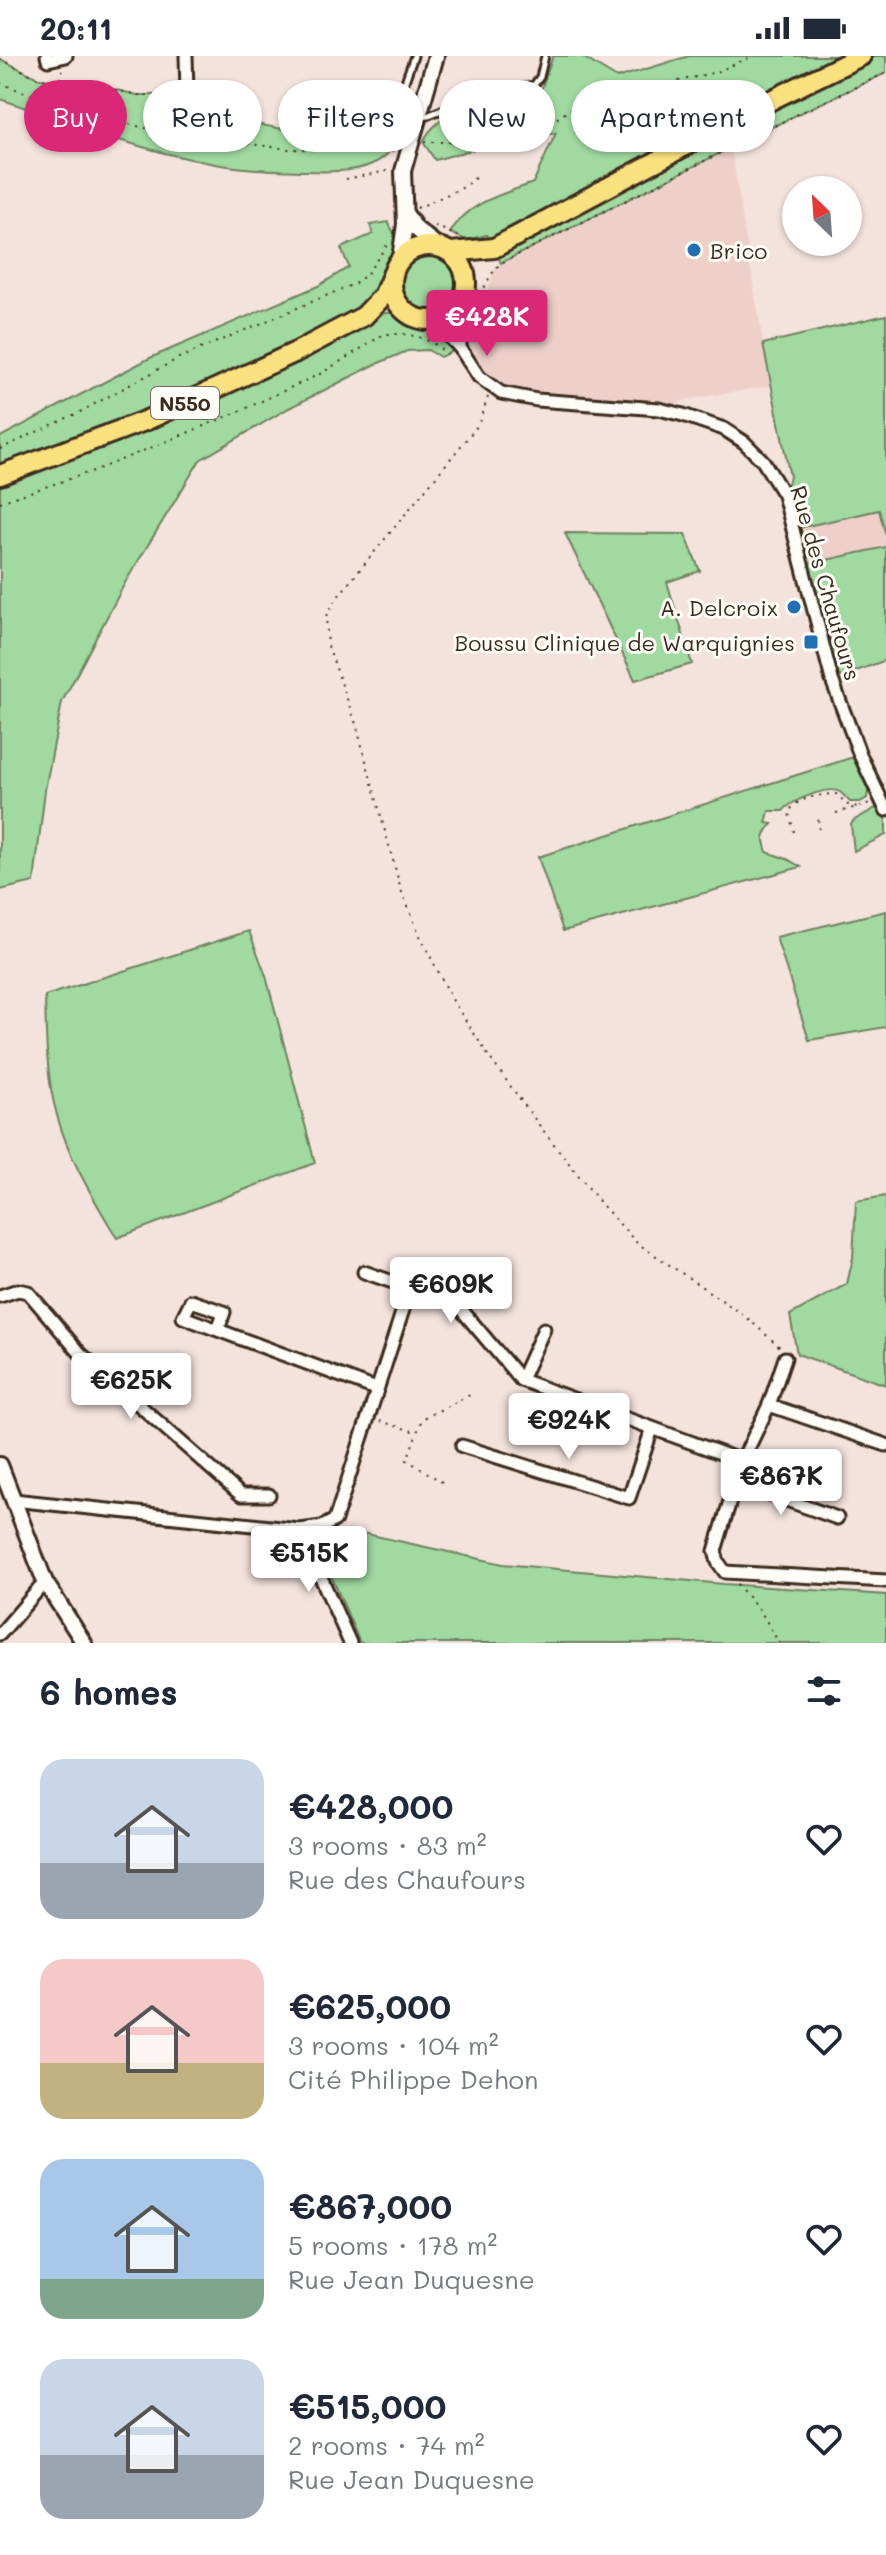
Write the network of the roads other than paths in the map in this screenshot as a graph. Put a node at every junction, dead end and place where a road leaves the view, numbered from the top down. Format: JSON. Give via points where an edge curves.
{"nodes":[{"id":1,"x":47,"y":56,"type":"edge"},
{"id":2,"x":66,"y":56,"type":"edge"},
{"id":3,"x":186,"y":56,"type":"edge"},
{"id":4,"x":414,"y":56,"type":"edge"},
{"id":5,"x":436,"y":56,"type":"edge"},
{"id":6,"x":545,"y":56,"type":"edge"},
{"id":7,"x":861,"y":56,"type":"edge"},
{"id":8,"x":187,"y":80,"type":"edge"},
{"id":9,"x":406,"y":80,"type":"edge"},
{"id":10,"x":423,"y":100,"type":"edge"},
{"id":11,"x":423,"y":118,"type":"edge"},
{"id":12,"x":408,"y":152,"type":"edge"},
{"id":13,"x":414,"y":210,"type":"junction"},
{"id":14,"x":494,"y":248,"type":"junction"},
{"id":15,"x":445,"y":249,"type":"junction"},
{"id":16,"x":397,"y":266,"type":"junction"},
{"id":17,"x":467,"y":285,"type":"junction"},
{"id":18,"x":460,"y":304,"type":"junction"},
{"id":19,"x":408,"y":313,"type":"junction"},
{"id":20,"x":364,"y":316,"type":"junction"},
{"id":21,"x":428,"y":320,"type":"junction"},
{"id":22,"x":460,"y":348,"type":"junction"},
{"id":23,"x":0,"y":475,"type":"edge"},
{"id":24,"x":883,"y":804,"type":"edge"},
{"id":25,"x":364,"y":1272,"type":"dead end"},
{"id":26,"x":410,"y":1288,"type":"junction"},
{"id":27,"x":0,"y":1296,"type":"edge"},
{"id":28,"x":544,"y":1329,"type":"dead end"},
{"id":29,"x":218,"y":1330,"type":"dead end"},
{"id":30,"x":785,"y":1358,"type":"road end"},
{"id":31,"x":521,"y":1380,"type":"junction"},
{"id":32,"x":376,"y":1389,"type":"junction"},
{"id":33,"x":769,"y":1405,"type":"junction"},
{"id":34,"x":652,"y":1429,"type":"junction"},
{"id":35,"x":886,"y":1445,"type":"edge"},
{"id":36,"x":462,"y":1446,"type":"dead end"},
{"id":37,"x":742,"y":1461,"type":"junction"},
{"id":38,"x":0,"y":1465,"type":"edge"},
{"id":39,"x":736,"y":1482,"type":"junction"},
{"id":40,"x":269,"y":1495,"type":"dead end"},
{"id":41,"x":13,"y":1500,"type":"junction"},
{"id":42,"x":837,"y":1518,"type":"dead end"},
{"id":43,"x":300,"y":1530,"type":"junction"},
{"id":44,"x":886,"y":1581,"type":"edge"},
{"id":45,"x":45,"y":1582,"type":"junction"},
{"id":46,"x":0,"y":1634,"type":"edge"},
{"id":47,"x":84,"y":1643,"type":"edge"},
{"id":48,"x":350,"y":1643,"type":"edge"}],
"edges":[{"from":1,"to":2,"type":"street"},
{"from":3,"to":8,"type":"street"},
{"from":4,"to":9,"type":"lane"},
{"from":5,"to":10,"type":"street"},
{"from":6,"to":11,"type":"lane","via":[[534,85],[471,98]]},
{"from":7,"to":14,"type":"main road"},
{"from":12,"to":13,"type":"street","via":[[403,171]]},
{"from":13,"to":15,"type":"street","via":[[416,229]]},
{"from":13,"to":16,"type":"street"},
{"from":14,"to":15,"type":"main road"},
{"from":14,"to":17,"type":"main road"},
{"from":15,"to":16,"type":"main road","via":[[418,247]]},
{"from":15,"to":17,"type":"main road","via":[[460,261]]},
{"from":16,"to":19,"type":"main road","via":[[394,296]]},
{"from":16,"to":20,"type":"main road","number":"N550","via":[[383,296]]},
{"from":17,"to":18,"type":"main road"},
{"from":18,"to":21,"type":"main road","via":[[451,313]]},
{"from":18,"to":22,"type":"street"},
{"from":19,"to":20,"type":"main road","number":"N550"},
{"from":19,"to":21,"type":"main road"},
{"from":20,"to":23,"type":"main road","number":"N550","via":[[231,383]]},
{"from":21,"to":22,"type":"street"},
{"from":22,"to":24,"type":"street","name":"Rue des Chaufours","via":[[490,388],[501,393],[683,415],[724,429],[763,461],[784,495],[832,680]]},
{"from":25,"to":26,"type":"street"},
{"from":26,"to":31,"type":"street","via":[[460,1308]]},
{"from":26,"to":32,"type":"street"},
{"from":27,"to":40,"type":"street","via":[[28,1292],[80,1353],[241,1495]]},
{"from":28,"to":31,"type":"street"},
{"from":29,"to":32,"type":"street"},
{"from":30,"to":33,"type":"street"},
{"from":31,"to":34,"type":"street"},
{"from":32,"to":43,"type":"street","via":[[335,1520]]},
{"from":33,"to":35,"type":"street"},
{"from":33,"to":37,"type":"street"},
{"from":34,"to":36,"type":"street","via":[[629,1498]]},
{"from":34,"to":37,"type":"street"},
{"from":37,"to":39,"type":"street"},
{"from":38,"to":41,"type":"street"},
{"from":39,"to":42,"type":"street"},
{"from":39,"to":44,"type":"street","via":[[715,1551],[725,1572]]},
{"from":41,"to":43,"type":"street"},
{"from":41,"to":45,"type":"street"},
{"from":43,"to":48,"type":"street"},
{"from":45,"to":46,"type":"street"},
{"from":45,"to":47,"type":"street"}]}
